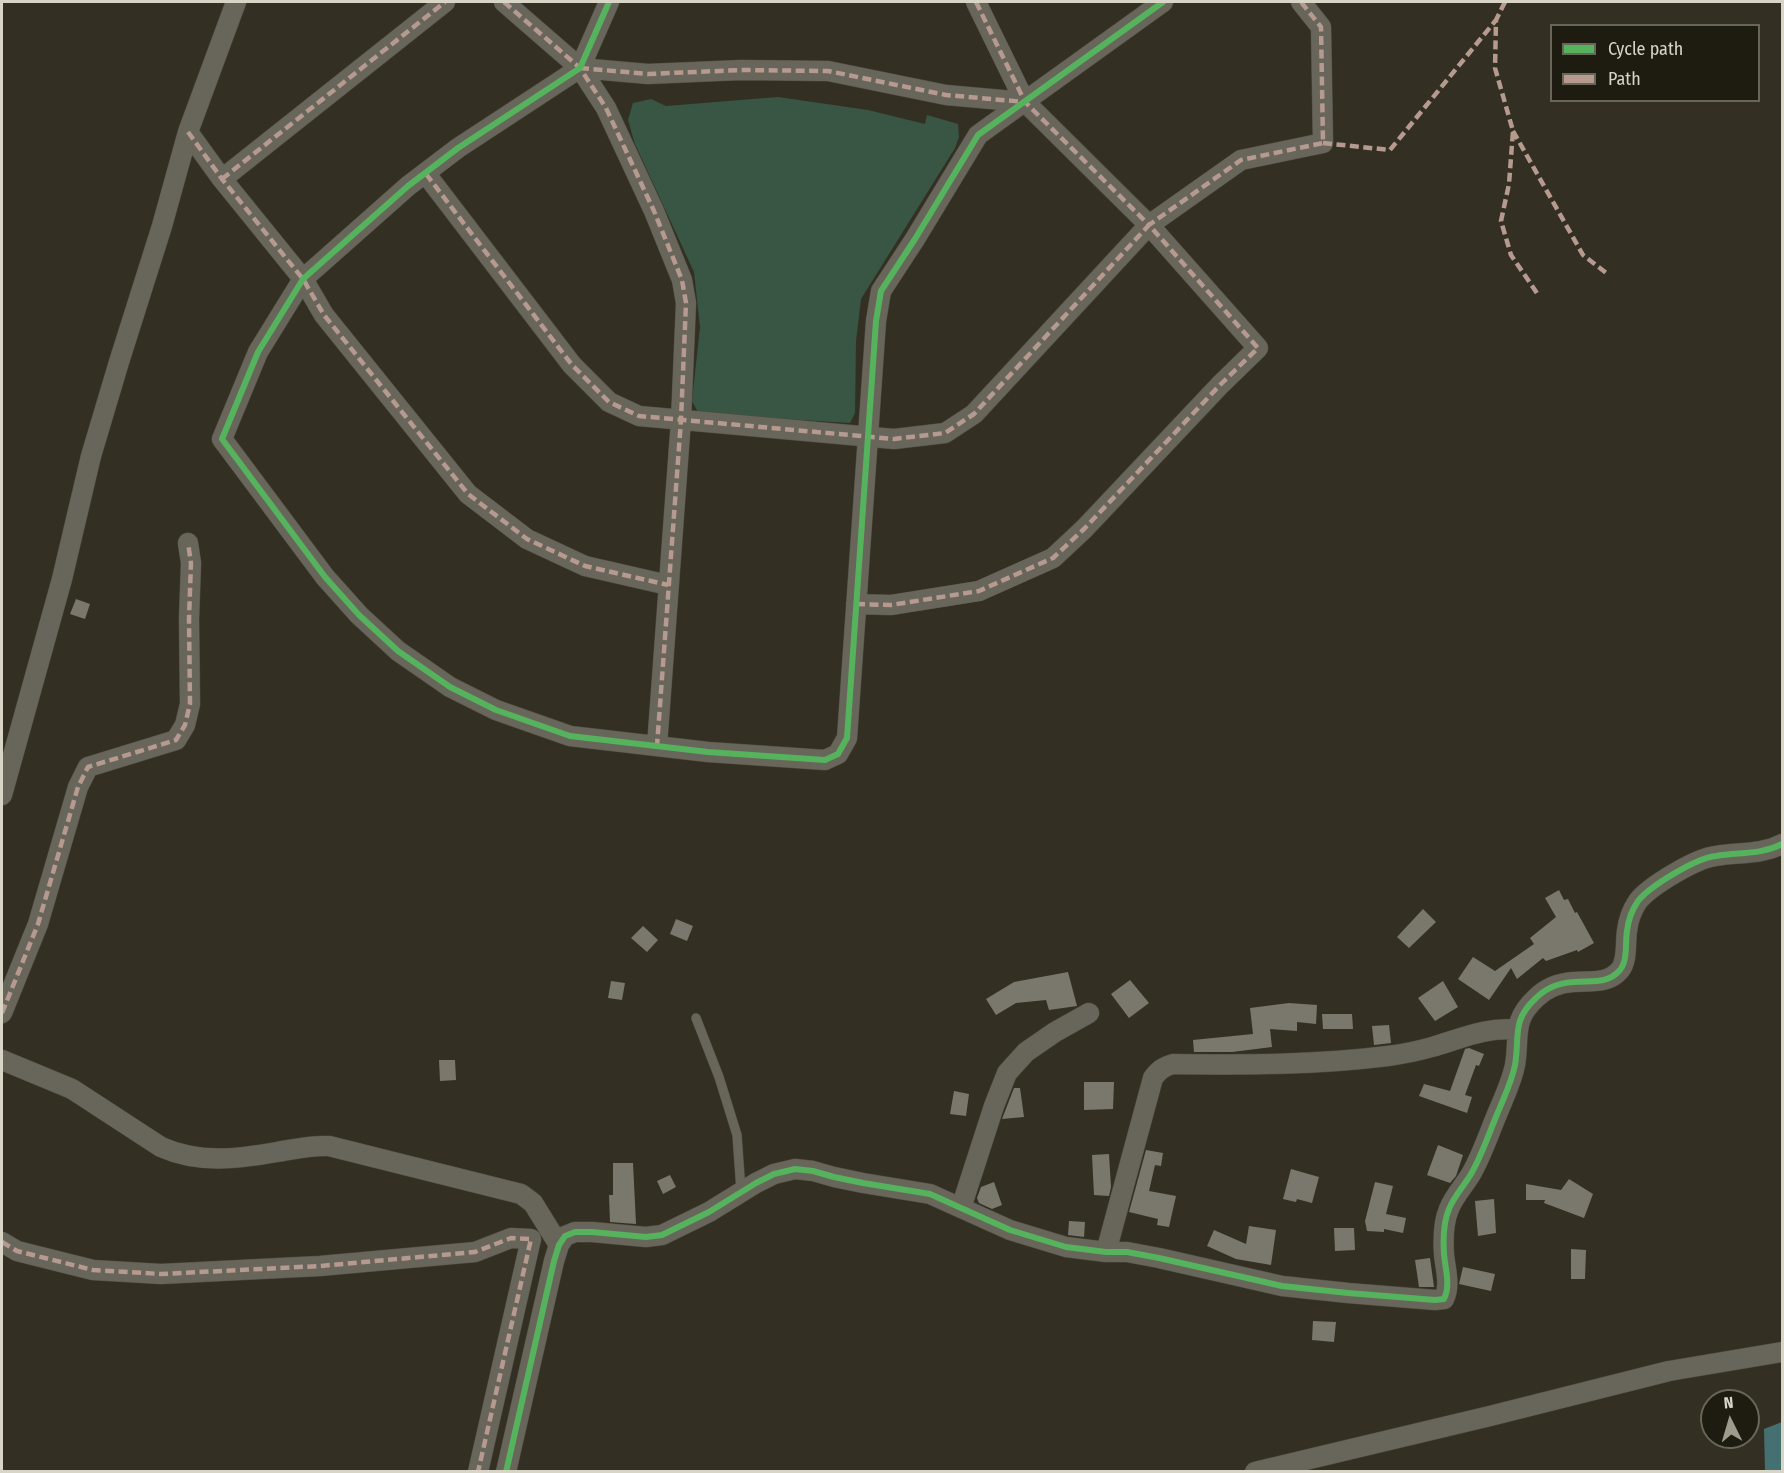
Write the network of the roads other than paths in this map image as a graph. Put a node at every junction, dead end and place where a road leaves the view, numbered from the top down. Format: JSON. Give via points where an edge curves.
{"nodes":[{"id":1,"x":236,"y":2,"type":"edge"},
{"id":2,"x":445,"y":2,"type":"edge"},
{"id":3,"x":504,"y":2,"type":"edge"},
{"id":4,"x":609,"y":2,"type":"edge"},
{"id":5,"x":976,"y":2,"type":"edge"},
{"id":6,"x":1163,"y":2,"type":"edge"},
{"id":7,"x":1301,"y":2,"type":"edge"},
{"id":8,"x":580,"y":68,"type":"junction"},
{"id":9,"x":1025,"y":102,"type":"junction"},
{"id":10,"x":188,"y":132,"type":"junction"},
{"id":11,"x":426,"y":174,"type":"junction"},
{"id":12,"x":222,"y":179,"type":"junction"},
{"id":13,"x":1149,"y":225,"type":"junction"},
{"id":14,"x":303,"y":279,"type":"junction"},
{"id":15,"x":681,"y":420,"type":"junction"},
{"id":16,"x":868,"y":438,"type":"junction"},
{"id":17,"x":189,"y":543,"type":"dead end"},
{"id":18,"x":668,"y":585,"type":"junction"},
{"id":19,"x":856,"y":604,"type":"junction"},
{"id":20,"x":657,"y":746,"type":"junction"},
{"id":21,"x":2,"y":795,"type":"edge"},
{"id":22,"x":1782,"y":844,"type":"edge"},
{"id":23,"x":2,"y":1012,"type":"edge"},
{"id":24,"x":1089,"y":1013,"type":"dead end"},
{"id":25,"x":696,"y":1017,"type":"dead end"},
{"id":26,"x":1517,"y":1030,"type":"junction"},
{"id":27,"x":2,"y":1060,"type":"edge"},
{"id":28,"x":741,"y":1191,"type":"junction"},
{"id":29,"x":961,"y":1208,"type":"junction"},
{"id":30,"x":2,"y":1242,"type":"edge"},
{"id":31,"x":559,"y":1245,"type":"junction"},
{"id":32,"x":1106,"y":1252,"type":"junction"},
{"id":33,"x":1782,"y":1352,"type":"edge"},
{"id":34,"x":478,"y":1472,"type":"edge"},
{"id":35,"x":506,"y":1472,"type":"edge"},
{"id":36,"x":1255,"y":1472,"type":"edge"}],
"edges":[{"from":1,"to":10,"type":"street"},
{"from":2,"to":12,"type":"street"},
{"from":3,"to":8,"type":"street"},
{"from":4,"to":8,"type":"street"},
{"from":5,"to":9,"type":"street"},
{"from":6,"to":9,"type":"street"},
{"from":7,"to":13,"type":"street","via":[[1321,27],[1323,143],[1241,160]]},
{"from":8,"to":9,"type":"street","via":[[648,74],[828,71],[946,94]]},
{"from":8,"to":11,"type":"street","via":[[458,148]]},
{"from":8,"to":15,"type":"street","via":[[606,108],[682,280],[686,303]]},
{"from":9,"to":13,"type":"street"},
{"from":9,"to":16,"type":"street","via":[[978,135],[882,291],[876,321]]},
{"from":10,"to":12,"type":"street"},
{"from":10,"to":21,"type":"street","via":[[91,456],[62,579]]},
{"from":11,"to":14,"type":"street"},
{"from":11,"to":15,"type":"street","via":[[572,365],[609,402],[639,416]]},
{"from":12,"to":14,"type":"street"},
{"from":13,"to":16,"type":"street","via":[[974,414],[945,432],[894,439]]},
{"from":13,"to":19,"type":"street","via":[[1258,348],[1053,558],[979,591],[891,605]]},
{"from":14,"to":18,"type":"street","via":[[324,315],[468,494],[527,539],[585,566]]},
{"from":14,"to":20,"type":"street","via":[[258,352],[222,439],[325,577],[398,651],[450,687],[496,710],[570,736]]},
{"from":15,"to":16,"type":"street"},
{"from":15,"to":18,"type":"street"},
{"from":16,"to":19,"type":"street"},
{"from":17,"to":23,"type":"street","via":[[190,704],[185,725],[176,740],[88,767],[78,787],[38,924]]},
{"from":18,"to":20,"type":"street"},
{"from":19,"to":20,"type":"street","via":[[847,738],[838,754],[825,760]]},
{"from":22,"to":26,"type":"street","via":[[1757,853],[1702,859],[1653,888],[1640,899],[1629,919],[1620,970],[1595,983],[1576,982],[1548,989],[1525,1010]]},
{"from":24,"to":29,"type":"street","via":[[1026,1052],[1007,1073]]},
{"from":25,"to":28,"type":"lane","via":[[737,1135]]},
{"from":26,"to":32,"type":"street","via":[[1487,1030],[1386,1056],[1286,1064],[1164,1066],[1153,1078]]},
{"from":26,"to":32,"type":"street","via":[[1515,1065],[1507,1088],[1478,1161],[1445,1219],[1448,1292],[1444,1299],[1282,1286],[1159,1258]]},
{"from":27,"to":31,"type":"street","via":[[72,1089],[175,1153],[206,1159],[329,1146],[520,1194],[533,1203]]},
{"from":28,"to":29,"type":"street","via":[[774,1174],[795,1169],[930,1194]]},
{"from":28,"to":31,"type":"street","via":[[662,1235],[575,1232],[565,1236]]},
{"from":29,"to":32,"type":"street","via":[[1010,1230],[1066,1247]]},
{"from":30,"to":34,"type":"street","via":[[17,1251],[93,1270],[161,1274],[321,1266],[475,1252],[511,1238],[531,1239]]},
{"from":31,"to":35,"type":"street"},
{"from":33,"to":36,"type":"street","via":[[1669,1371]]}]}
